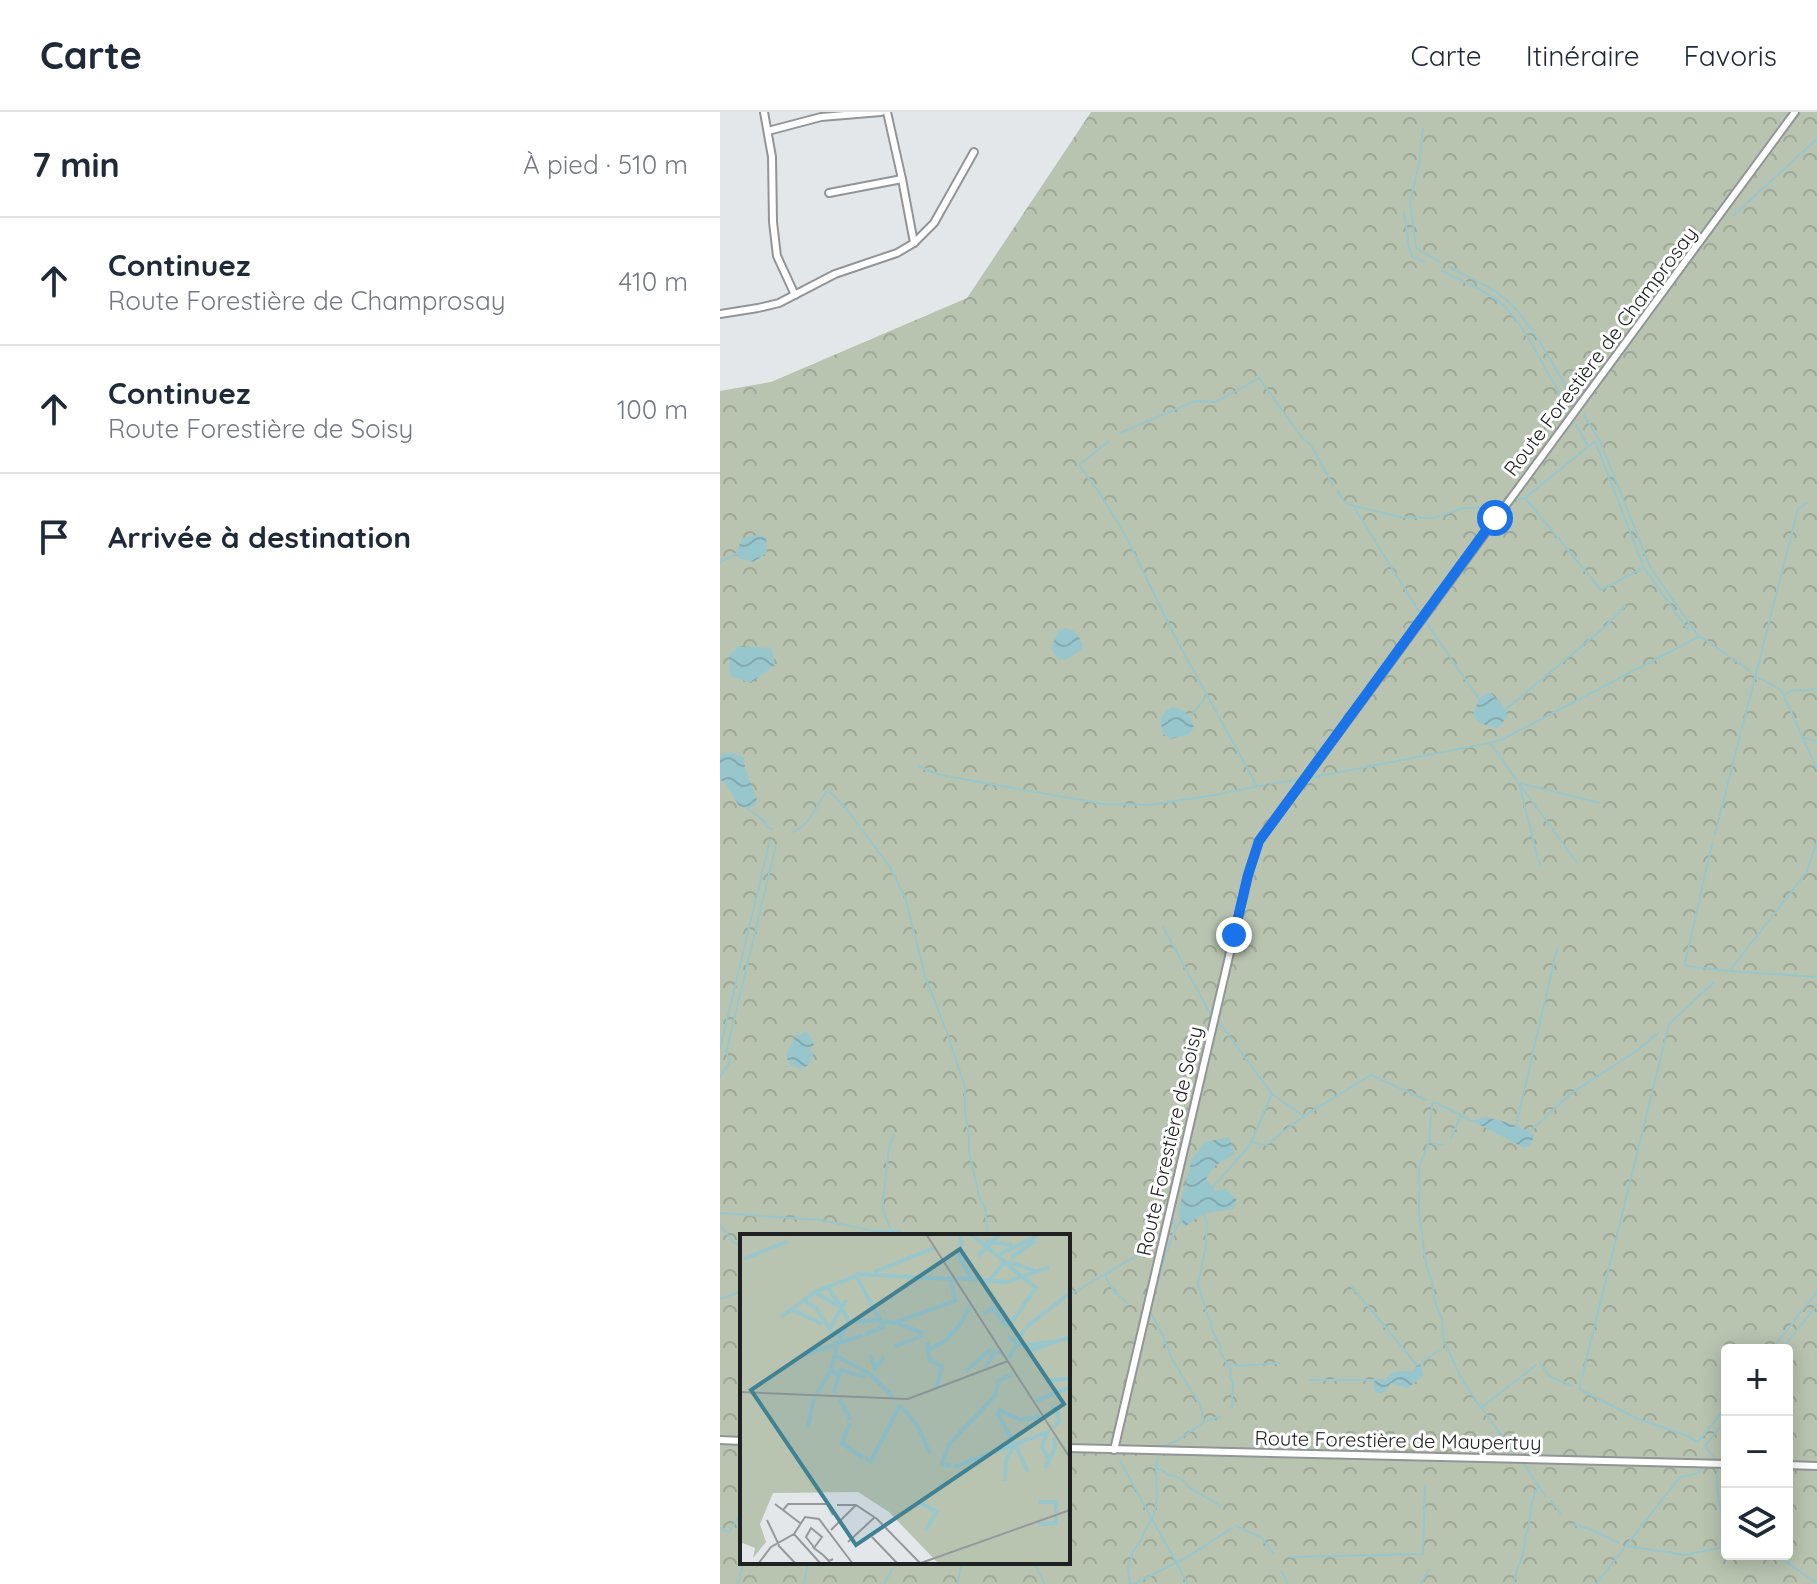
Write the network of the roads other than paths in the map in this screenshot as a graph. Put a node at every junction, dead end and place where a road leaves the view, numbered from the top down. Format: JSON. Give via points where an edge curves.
{"nodes":[{"id":1,"x":764,"y":112,"type":"edge"},
{"id":2,"x":884,"y":112,"type":"edge"},
{"id":3,"x":1795,"y":112,"type":"edge"},
{"id":4,"x":768,"y":131,"type":"junction"},
{"id":5,"x":974,"y":152,"type":"dead end"},
{"id":6,"x":902,"y":179,"type":"junction"},
{"id":7,"x":829,"y":193,"type":"dead end"},
{"id":8,"x":914,"y":243,"type":"junction"},
{"id":9,"x":795,"y":295,"type":"junction"},
{"id":10,"x":720,"y":314,"type":"edge"},
{"id":11,"x":1259,"y":841,"type":"joint"},
{"id":12,"x":720,"y":1440,"type":"edge"},
{"id":13,"x":740,"y":1441,"type":"edge"},
{"id":14,"x":1070,"y":1448,"type":"edge"},
{"id":15,"x":1114,"y":1450,"type":"junction"},
{"id":16,"x":1721,"y":1464,"type":"edge"},
{"id":17,"x":1793,"y":1465,"type":"edge"},
{"id":18,"x":1817,"y":1466,"type":"edge"}],
"edges":[{"from":1,"to":4,"type":"street"},
{"from":2,"to":4,"type":"street","via":[[821,117]]},
{"from":2,"to":6,"type":"street"},
{"from":3,"to":11,"type":"street","name":"Route Forestière de Champrosay"},
{"from":4,"to":9,"type":"street","via":[[777,256]]},
{"from":5,"to":8,"type":"street","via":[[934,223]]},
{"from":6,"to":7,"type":"street"},
{"from":6,"to":8,"type":"street"},
{"from":8,"to":9,"type":"street"},
{"from":9,"to":10,"type":"street","via":[[769,306]]},
{"from":11,"to":15,"type":"street","name":"Route Forestière de Soisy"},
{"from":12,"to":13,"type":"street"},
{"from":14,"to":15,"type":"street","name":"Route Forestière de Maupertuy"},
{"from":15,"to":16,"type":"street","name":"Route Forestière de Maupertuy"},
{"from":17,"to":18,"type":"street"}]}
